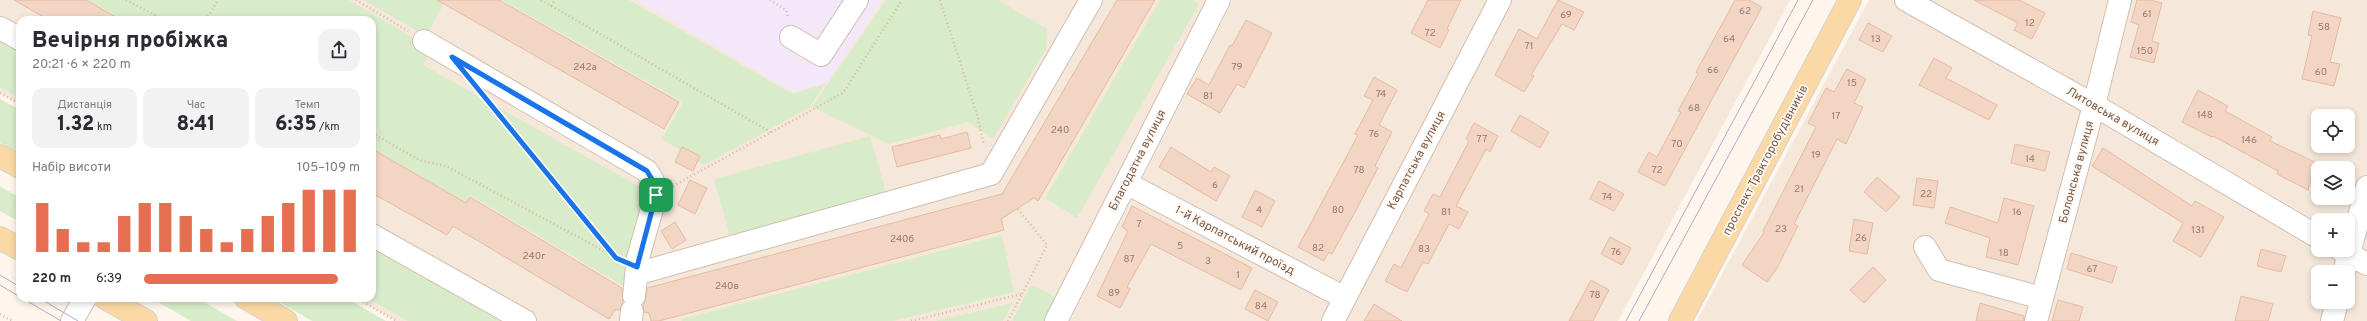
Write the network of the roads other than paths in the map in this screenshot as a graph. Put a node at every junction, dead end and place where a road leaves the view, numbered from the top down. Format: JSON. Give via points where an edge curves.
{"nodes":[{"id":1,"x":857,"y":0,"type":"edge"},
{"id":2,"x":1091,"y":0,"type":"edge"},
{"id":3,"x":1219,"y":0,"type":"edge"},
{"id":4,"x":1500,"y":0,"type":"edge"},
{"id":5,"x":1850,"y":0,"type":"edge"},
{"id":6,"x":1906,"y":0,"type":"edge"},
{"id":7,"x":2120,"y":0,"type":"edge"},
{"id":8,"x":0,"y":28,"type":"edge"},
{"id":9,"x":791,"y":36,"type":"road end"},
{"id":10,"x":16,"y":37,"type":"edge"},
{"id":11,"x":424,"y":41,"type":"road end"},
{"id":12,"x":2094,"y":105,"type":"junction"},
{"id":13,"x":0,"y":156,"type":"edge"},
{"id":14,"x":16,"y":165,"type":"edge"},
{"id":15,"x":1126,"y":183,"type":"junction"},
{"id":16,"x":2367,"y":187,"type":"edge"},
{"id":17,"x":2311,"y":233,"type":"edge"},
{"id":18,"x":376,"y":237,"type":"edge"},
{"id":19,"x":0,"y":238,"type":"edge"},
{"id":20,"x":16,"y":247,"type":"edge"},
{"id":21,"x":1925,"y":247,"type":"dead end"},
{"id":22,"x":2350,"y":260,"type":"edge"},
{"id":23,"x":636,"y":271,"type":"junction"},
{"id":24,"x":1345,"y":298,"type":"junction"},
{"id":25,"x":2042,"y":298,"type":"junction"},
{"id":26,"x":83,"y":302,"type":"edge"},
{"id":27,"x":112,"y":302,"type":"edge"},
{"id":28,"x":253,"y":302,"type":"edge"},
{"id":29,"x":633,"y":309,"type":"edge"},
{"id":30,"x":2335,"y":309,"type":"edge"},
{"id":31,"x":72,"y":321,"type":"edge"},
{"id":32,"x":146,"y":321,"type":"edge"},
{"id":33,"x":286,"y":321,"type":"edge"},
{"id":34,"x":525,"y":321,"type":"edge"},
{"id":35,"x":1056,"y":321,"type":"edge"},
{"id":36,"x":1333,"y":321,"type":"edge"},
{"id":37,"x":1680,"y":321,"type":"edge"},
{"id":38,"x":2036,"y":321,"type":"edge"},
{"id":39,"x":2332,"y":321,"type":"edge"}],
"edges":[{"from":1,"to":9,"type":"street","via":[[821,55]]},
{"from":2,"to":23,"type":"street","via":[[991,174]]},
{"from":3,"to":15,"type":"street","name":"Благодатна вулиця"},
{"from":4,"to":24,"type":"street","name":"Карпатська вулиця"},
{"from":5,"to":37,"type":"main road","name":"проспект Тракторобудівників"},
{"from":6,"to":12,"type":"street","name":"Литовська вулиця"},
{"from":7,"to":12,"type":"street","name":"Болонська вулиця"},
{"from":8,"to":10,"type":"street"},
{"from":11,"to":23,"type":"street","via":[[642,167],[653,181],[656,195]]},
{"from":12,"to":17,"type":"street","name":"Литовська вулиця"},
{"from":12,"to":25,"type":"street","name":"Болонська вулиця"},
{"from":13,"to":14,"type":"main road"},
{"from":15,"to":24,"type":"street","name":"1-й Карпатський проїзд"},
{"from":15,"to":35,"type":"street","name":"Благодатна вулиця"},
{"from":16,"to":22,"type":"street"},
{"from":18,"to":34,"type":"street"},
{"from":19,"to":20,"type":"main road"},
{"from":21,"to":25,"type":"street","via":[[1939,270]]},
{"from":23,"to":29,"type":"street"},
{"from":24,"to":36,"type":"street","name":"Карпатська вулиця"},
{"from":25,"to":38,"type":"street","name":"Болонська вулиця"},
{"from":26,"to":31,"type":"street"},
{"from":27,"to":32,"type":"main road"},
{"from":28,"to":33,"type":"main road"},
{"from":30,"to":39,"type":"street"}]}
